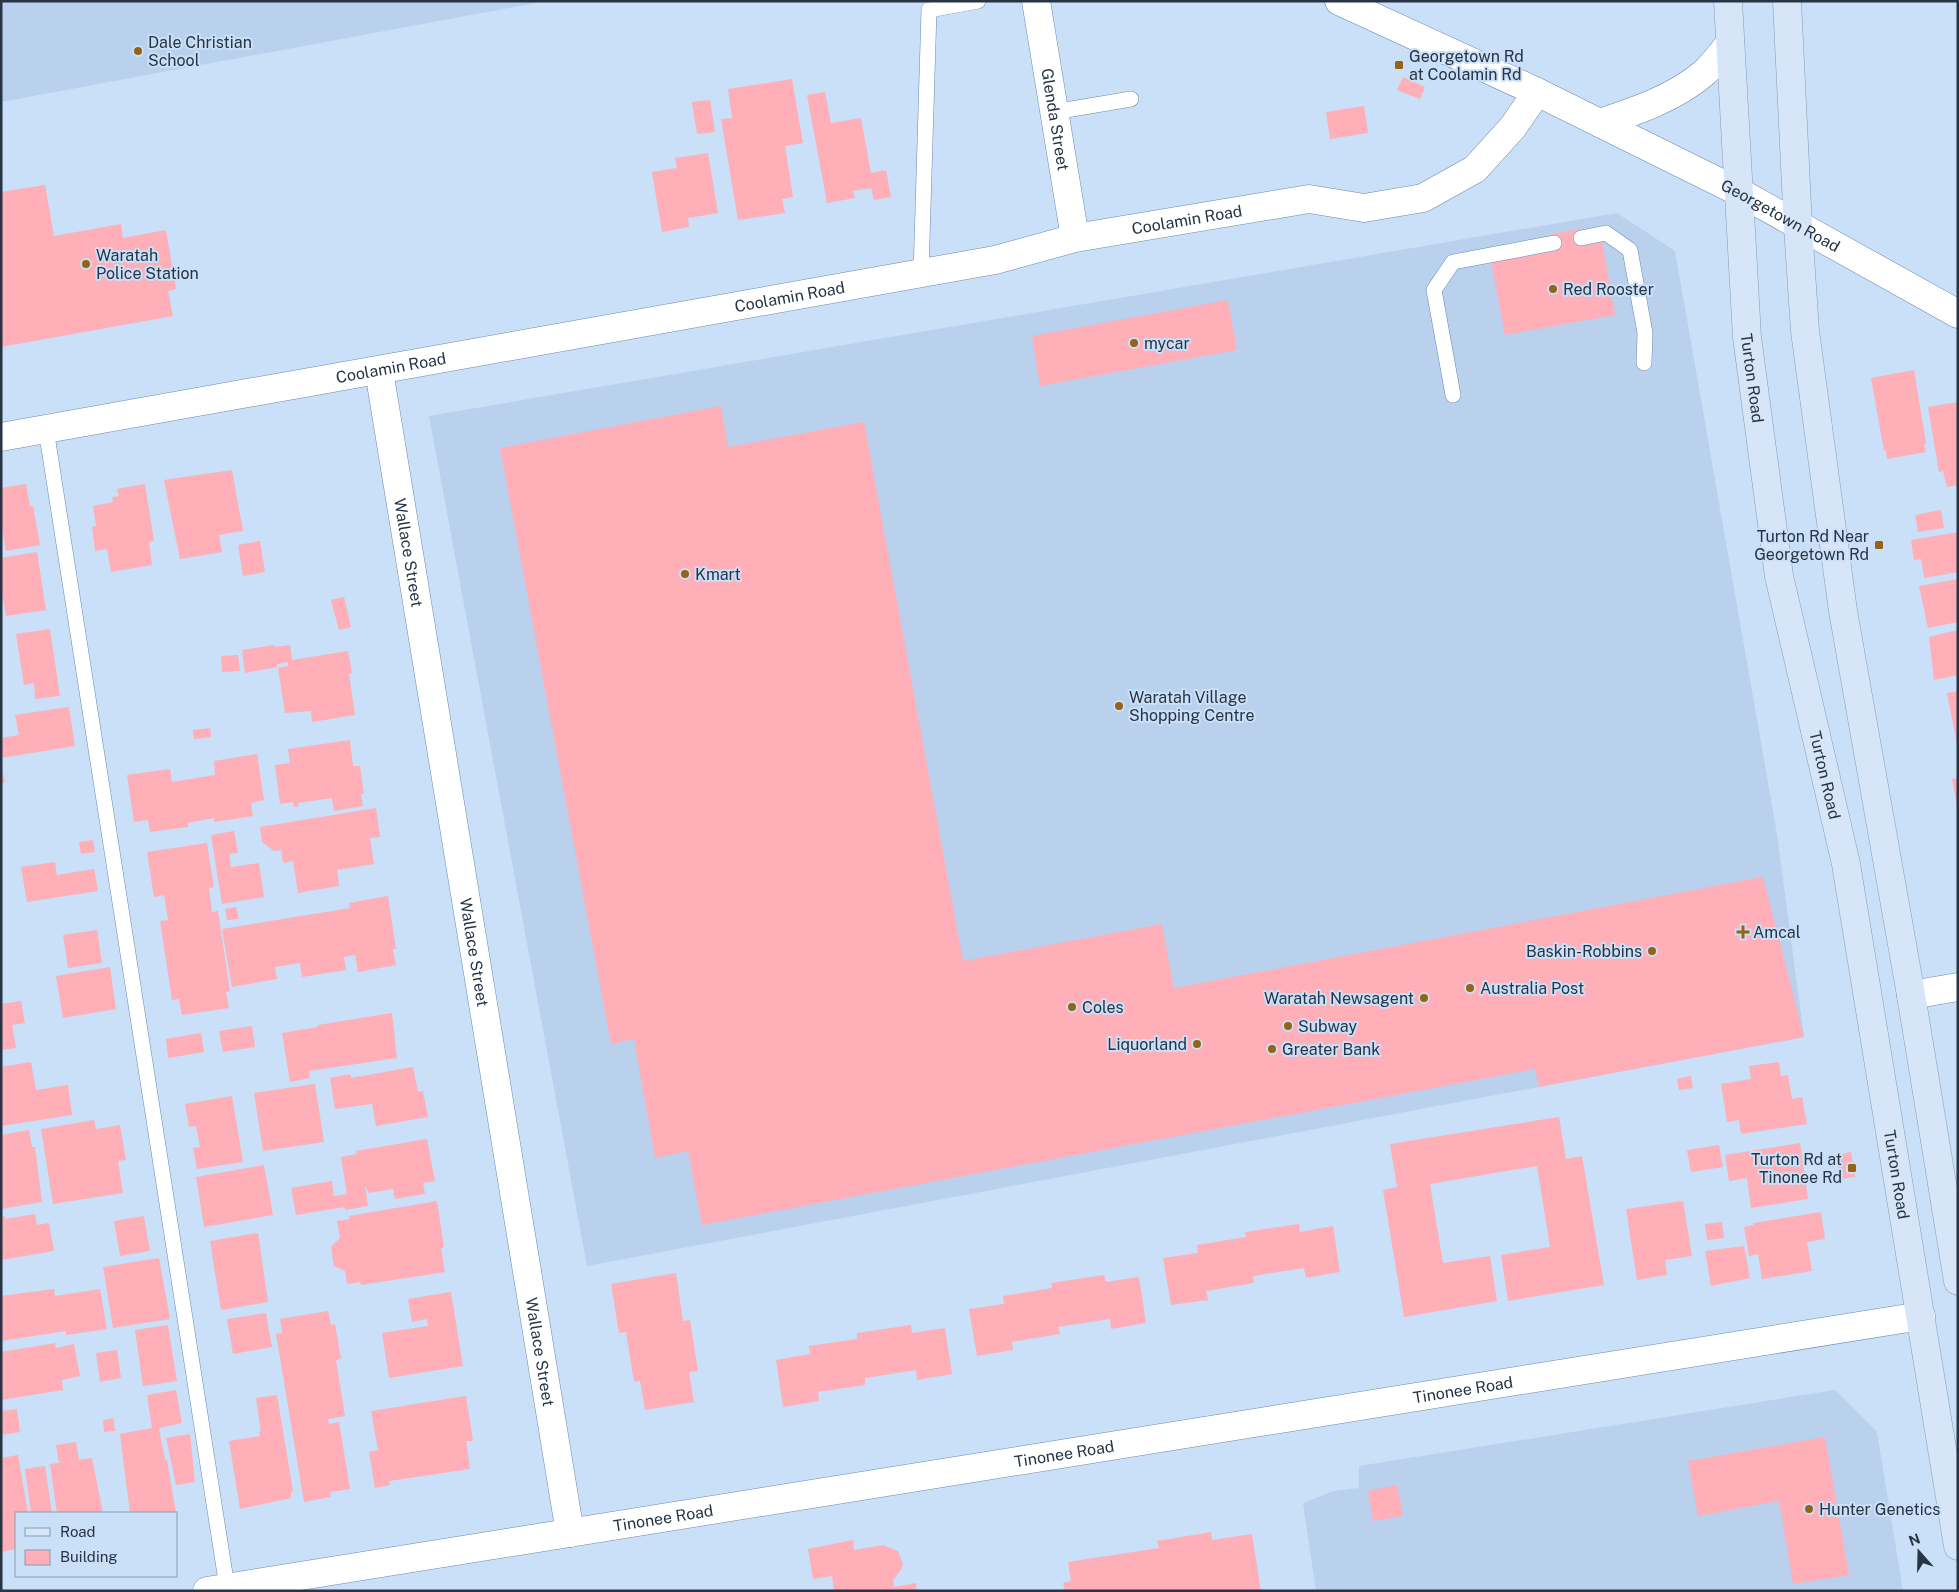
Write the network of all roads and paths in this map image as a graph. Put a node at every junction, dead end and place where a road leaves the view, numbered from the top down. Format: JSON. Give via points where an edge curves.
{"nodes":[{"id":1,"x":978,"y":1,"type":"edge"},
{"id":2,"x":1036,"y":1,"type":"edge"},
{"id":3,"x":1339,"y":1,"type":"edge"},
{"id":4,"x":1728,"y":1,"type":"edge"},
{"id":5,"x":1787,"y":1,"type":"edge"},
{"id":6,"x":1730,"y":43,"type":"junction"},
{"id":7,"x":1537,"y":92,"type":"junction"},
{"id":8,"x":1130,"y":99,"type":"dead end"},
{"id":9,"x":1054,"y":112,"type":"junction"},
{"id":10,"x":1600,"y":123,"type":"junction"},
{"id":11,"x":1739,"y":192,"type":"junction"},
{"id":12,"x":1798,"y":227,"type":"junction"},
{"id":13,"x":1075,"y":238,"type":"junction"},
{"id":14,"x":1581,"y":238,"type":"dead end"},
{"id":15,"x":1554,"y":243,"type":"dead end"},
{"id":16,"x":921,"y":274,"type":"junction"},
{"id":17,"x":1958,"y":314,"type":"edge"},
{"id":18,"x":1644,"y":363,"type":"dead end"},
{"id":19,"x":379,"y":371,"type":"junction"},
{"id":20,"x":1452,"y":395,"type":"dead end"},
{"id":21,"x":46,"y":429,"type":"junction"},
{"id":22,"x":1,"y":437,"type":"edge"},
{"id":23,"x":1958,"y":987,"type":"edge"},
{"id":24,"x":1911,"y":995,"type":"junction"},
{"id":25,"x":1958,"y":1281,"type":"edge"},
{"id":26,"x":1921,"y":1316,"type":"junction"},
{"id":27,"x":570,"y":1533,"type":"junction"},
{"id":28,"x":1958,"y":1546,"type":"edge"},
{"id":29,"x":217,"y":1589,"type":"edge"}],
"edges":[{"from":1,"to":16,"type":"lane","via":[[929,10]]},
{"from":2,"to":9,"type":"street","name":"Glenda Street"},
{"from":3,"to":7,"type":"street","name":"Georgetown Road"},
{"from":4,"to":6,"type":"main road","name":"Turton Road"},
{"from":5,"to":12,"type":"main road"},
{"from":6,"to":10,"type":"street","via":[[1705,72],[1677,92]]},
{"from":6,"to":11,"type":"main road","name":"Turton Road"},
{"from":7,"to":10,"type":"street","name":"Georgetown Road"},
{"from":7,"to":13,"type":"street","name":"Coolamin Road","via":[[1513,127],[1475,169],[1423,198],[1364,208],[1308,199]]},
{"from":8,"to":9,"type":"lane"},
{"from":9,"to":13,"type":"street","name":"Glenda Street"},
{"from":10,"to":11,"type":"street","name":"Georgetown Road"},
{"from":11,"to":12,"type":"street","name":"Georgetown Road"},
{"from":11,"to":26,"type":"main road","name":"Turton Road","via":[[1746,337],[1779,576],[1846,864]]},
{"from":12,"to":17,"type":"street","name":"Georgetown Road"},
{"from":12,"to":24,"type":"main road","via":[[1806,330],[1844,611]]},
{"from":13,"to":16,"type":"street","name":"Coolamin Road","via":[[995,260]]},
{"from":14,"to":18,"type":"lane","via":[[1606,233],[1630,250],[1645,333]]},
{"from":15,"to":20,"type":"lane","via":[[1453,262],[1434,290]]},
{"from":16,"to":19,"type":"street","name":"Coolamin Road"},
{"from":19,"to":21,"type":"street","name":"Coolamin Road"},
{"from":19,"to":27,"type":"street","name":"Wallace Street"},
{"from":21,"to":22,"type":"street","name":"Coolamin Road"},
{"from":21,"to":29,"type":"lane"},
{"from":23,"to":24,"type":"street"},
{"from":24,"to":25,"type":"main road"},
{"from":26,"to":27,"type":"street","name":"Tinonee Road"},
{"from":26,"to":28,"type":"main road","name":"Turton Road"},
{"from":27,"to":29,"type":"street","name":"Tinonee Road"}]}
